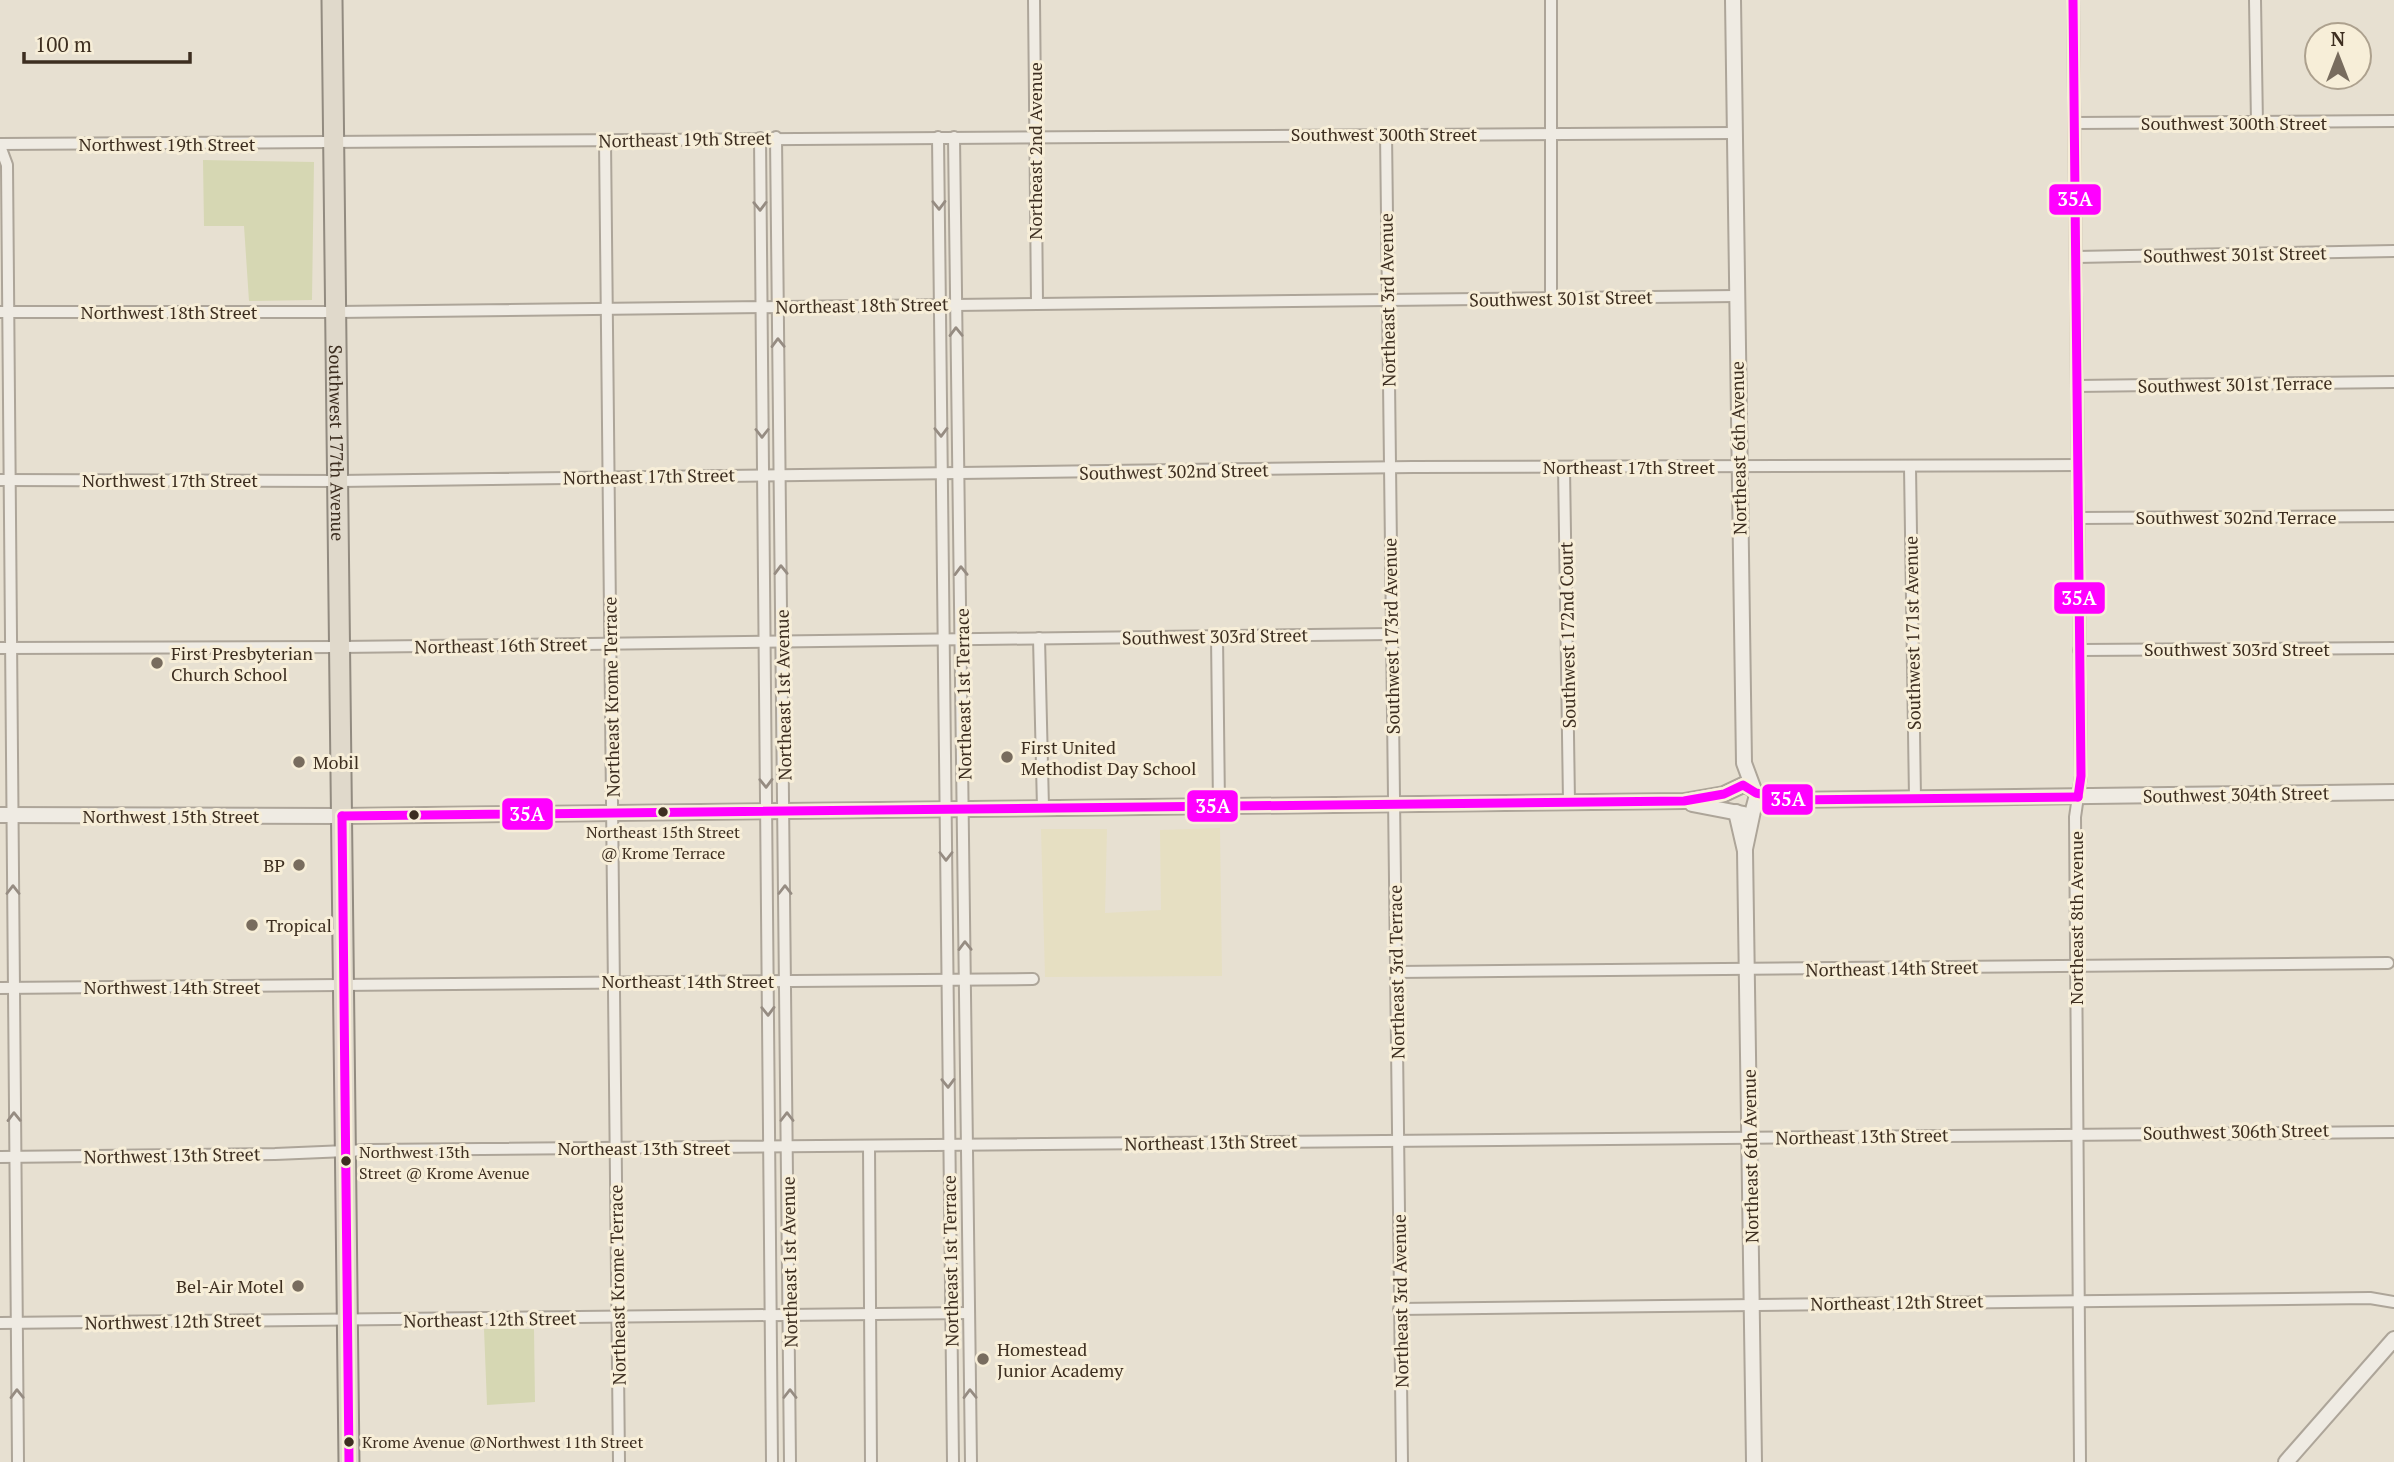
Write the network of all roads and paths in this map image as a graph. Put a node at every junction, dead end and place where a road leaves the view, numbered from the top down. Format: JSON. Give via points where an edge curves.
{"nodes":[{"id":1,"x":332,"y":0,"type":"edge"},
{"id":2,"x":1034,"y":0,"type":"edge"},
{"id":3,"x":1551,"y":0,"type":"edge"},
{"id":4,"x":1732,"y":0,"type":"edge"},
{"id":5,"x":2073,"y":0,"type":"edge"},
{"id":6,"x":2255,"y":0,"type":"edge"},
{"id":7,"x":2394,"y":121,"type":"edge"},
{"id":8,"x":2075,"y":123,"type":"junction"},
{"id":9,"x":2257,"y":124,"type":"junction"},
{"id":10,"x":1386,"y":133,"type":"junction"},
{"id":11,"x":1734,"y":133,"type":"junction"},
{"id":12,"x":1552,"y":134,"type":"junction"},
{"id":13,"x":938,"y":136,"type":"junction"},
{"id":14,"x":954,"y":136,"type":"junction"},
{"id":15,"x":1035,"y":136,"type":"junction"},
{"id":16,"x":776,"y":137,"type":"junction"},
{"id":17,"x":760,"y":138,"type":"junction"},
{"id":18,"x":605,"y":141,"type":"junction"},
{"id":19,"x":335,"y":144,"type":"junction"},
{"id":20,"x":0,"y":145,"type":"edge"},
{"id":21,"x":2394,"y":251,"type":"edge"},
{"id":22,"x":2076,"y":257,"type":"junction"},
{"id":23,"x":1736,"y":296,"type":"junction"},
{"id":24,"x":1551,"y":298,"type":"junction"},
{"id":25,"x":1387,"y":300,"type":"junction"},
{"id":26,"x":1037,"y":303,"type":"junction"},
{"id":27,"x":940,"y":304,"type":"junction"},
{"id":28,"x":956,"y":304,"type":"junction"},
{"id":29,"x":607,"y":307,"type":"junction"},
{"id":30,"x":761,"y":307,"type":"junction"},
{"id":31,"x":778,"y":307,"type":"junction"},
{"id":32,"x":4,"y":312,"type":"edge"},
{"id":33,"x":338,"y":312,"type":"junction"},
{"id":34,"x":2394,"y":382,"type":"edge"},
{"id":35,"x":2077,"y":386,"type":"junction"},
{"id":36,"x":2078,"y":466,"type":"junction"},
{"id":37,"x":1390,"y":467,"type":"junction"},
{"id":38,"x":1564,"y":467,"type":"junction"},
{"id":39,"x":1910,"y":467,"type":"junction"},
{"id":40,"x":1737,"y":468,"type":"junction"},
{"id":41,"x":762,"y":474,"type":"junction"},
{"id":42,"x":780,"y":474,"type":"junction"},
{"id":43,"x":942,"y":474,"type":"junction"},
{"id":44,"x":959,"y":474,"type":"junction"},
{"id":45,"x":609,"y":477,"type":"junction"},
{"id":46,"x":5,"y":480,"type":"edge"},
{"id":47,"x":339,"y":481,"type":"junction"},
{"id":48,"x":2394,"y":516,"type":"edge"},
{"id":49,"x":2078,"y":518,"type":"junction"},
{"id":50,"x":1391,"y":634,"type":"junction"},
{"id":51,"x":1217,"y":636,"type":"junction"},
{"id":52,"x":1039,"y":638,"type":"junction"},
{"id":53,"x":944,"y":639,"type":"junction"},
{"id":54,"x":962,"y":639,"type":"junction"},
{"id":55,"x":765,"y":642,"type":"junction"},
{"id":56,"x":782,"y":642,"type":"junction"},
{"id":57,"x":610,"y":643,"type":"junction"},
{"id":58,"x":6,"y":648,"type":"edge"},
{"id":59,"x":341,"y":648,"type":"junction"},
{"id":60,"x":2394,"y":648,"type":"edge"},
{"id":61,"x":2080,"y":650,"type":"junction"},
{"id":62,"x":1744,"y":763,"type":"junction"},
{"id":63,"x":1733,"y":790,"type":"junction"},
{"id":64,"x":1755,"y":792,"type":"junction"},
{"id":65,"x":2394,"y":792,"type":"edge"},
{"id":66,"x":2078,"y":797,"type":"junction"},
{"id":67,"x":1915,"y":798,"type":"junction"},
{"id":68,"x":1790,"y":800,"type":"junction"},
{"id":69,"x":1684,"y":801,"type":"junction"},
{"id":70,"x":1569,"y":802,"type":"junction"},
{"id":71,"x":1394,"y":804,"type":"junction"},
{"id":72,"x":1219,"y":806,"type":"junction"},
{"id":73,"x":946,"y":808,"type":"junction"},
{"id":74,"x":964,"y":808,"type":"junction"},
{"id":75,"x":1043,"y":808,"type":"junction"},
{"id":76,"x":766,"y":810,"type":"junction"},
{"id":77,"x":785,"y":810,"type":"junction"},
{"id":78,"x":1753,"y":810,"type":"junction"},
{"id":79,"x":613,"y":811,"type":"junction"},
{"id":80,"x":1735,"y":812,"type":"junction"},
{"id":81,"x":6,"y":815,"type":"edge"},
{"id":82,"x":342,"y":816,"type":"junction"},
{"id":83,"x":1745,"y":850,"type":"junction"},
{"id":84,"x":2388,"y":962,"type":"dead end"},
{"id":85,"x":2077,"y":966,"type":"junction"},
{"id":86,"x":1746,"y":970,"type":"junction"},
{"id":87,"x":1396,"y":972,"type":"junction"},
{"id":88,"x":947,"y":979,"type":"junction"},
{"id":89,"x":965,"y":979,"type":"junction"},
{"id":90,"x":1033,"y":979,"type":"dead end"},
{"id":91,"x":767,"y":980,"type":"junction"},
{"id":92,"x":786,"y":980,"type":"junction"},
{"id":93,"x":613,"y":981,"type":"junction"},
{"id":94,"x":343,"y":985,"type":"junction"},
{"id":95,"x":0,"y":988,"type":"edge"},
{"id":96,"x":13,"y":988,"type":"junction"},
{"id":97,"x":2394,"y":1132,"type":"edge"},
{"id":98,"x":2078,"y":1133,"type":"junction"},
{"id":99,"x":1749,"y":1137,"type":"junction"},
{"id":100,"x":1398,"y":1140,"type":"junction"},
{"id":101,"x":949,"y":1145,"type":"junction"},
{"id":102,"x":966,"y":1145,"type":"junction"},
{"id":103,"x":869,"y":1146,"type":"junction"},
{"id":104,"x":769,"y":1147,"type":"junction"},
{"id":105,"x":787,"y":1147,"type":"junction"},
{"id":106,"x":615,"y":1149,"type":"junction"},
{"id":107,"x":345,"y":1152,"type":"junction"},
{"id":108,"x":0,"y":1157,"type":"edge"},
{"id":109,"x":14,"y":1157,"type":"junction"},
{"id":110,"x":2080,"y":1301,"type":"junction"},
{"id":111,"x":2394,"y":1302,"type":"edge"},
{"id":112,"x":1752,"y":1304,"type":"junction"},
{"id":113,"x":1399,"y":1309,"type":"junction"},
{"id":114,"x":950,"y":1313,"type":"junction"},
{"id":115,"x":969,"y":1313,"type":"junction"},
{"id":116,"x":790,"y":1314,"type":"junction"},
{"id":117,"x":870,"y":1314,"type":"junction"},
{"id":118,"x":771,"y":1315,"type":"junction"},
{"id":119,"x":617,"y":1317,"type":"junction"},
{"id":120,"x":347,"y":1320,"type":"junction"},
{"id":121,"x":16,"y":1322,"type":"junction"},
{"id":122,"x":0,"y":1323,"type":"edge"},
{"id":123,"x":2394,"y":1339,"type":"edge"},
{"id":124,"x":18,"y":1462,"type":"edge"},
{"id":125,"x":349,"y":1462,"type":"edge"},
{"id":126,"x":619,"y":1462,"type":"edge"},
{"id":127,"x":772,"y":1462,"type":"edge"},
{"id":128,"x":790,"y":1462,"type":"edge"},
{"id":129,"x":871,"y":1462,"type":"edge"},
{"id":130,"x":953,"y":1462,"type":"edge"},
{"id":131,"x":971,"y":1462,"type":"edge"},
{"id":132,"x":1402,"y":1462,"type":"edge"},
{"id":133,"x":1754,"y":1462,"type":"edge"},
{"id":134,"x":2080,"y":1462,"type":"edge"},
{"id":135,"x":2286,"y":1462,"type":"edge"}],
"edges":[{"from":1,"to":19,"type":"highway","name":"Southwest 177th Avenue"},
{"from":2,"to":15,"type":"street","name":"Northeast 2nd Avenue"},
{"from":3,"to":12,"type":"street"},
{"from":4,"to":11,"type":"street","name":"Northeast 6th Avenue"},
{"from":5,"to":8,"type":"street","name":"Northeast 8th Avenue"},
{"from":6,"to":9,"type":"street"},
{"from":7,"to":9,"type":"street","name":"Southwest 300th Street"},
{"from":8,"to":9,"type":"street","name":"Southwest 300th Street"},
{"from":8,"to":22,"type":"street","name":"Northeast 8th Avenue"},
{"from":10,"to":12,"type":"street","name":"Southwest 300th Street"},
{"from":10,"to":15,"type":"street","name":"Southwest 300th Street"},
{"from":10,"to":25,"type":"street","name":"Northeast 3rd Avenue"},
{"from":11,"to":12,"type":"street","name":"Southwest 300th Street"},
{"from":11,"to":23,"type":"street","name":"Northeast 6th Avenue"},
{"from":12,"to":24,"type":"street"},
{"from":13,"to":14,"type":"street","name":"Northeast 19th Street"},
{"from":13,"to":16,"type":"street","name":"Northeast 19th Street"},
{"from":13,"to":27,"type":"street","name":"Northeast 1st Terrace","one_way":true},
{"from":14,"to":15,"type":"street","name":"Northeast 19th Street"},
{"from":14,"to":28,"type":"street","name":"Northeast 1st Terrace"},
{"from":15,"to":26,"type":"street","name":"Northeast 2nd Avenue"},
{"from":16,"to":17,"type":"street","name":"Northeast 19th Street"},
{"from":16,"to":31,"type":"street","name":"Northeast 1st Avenue"},
{"from":17,"to":18,"type":"street","name":"Northeast 19th Street"},
{"from":17,"to":30,"type":"street","name":"Northeast 1st Avenue","one_way":true},
{"from":18,"to":19,"type":"street","name":"Northeast 19th Street"},
{"from":18,"to":29,"type":"street","name":"Northeast Krome Terrace"},
{"from":19,"to":20,"type":"street","name":"Northwest 19th Street"},
{"from":19,"to":33,"type":"highway","name":"Southwest 177th Avenue"},
{"from":20,"to":32,"type":"street","via":[[7,165]]},
{"from":21,"to":22,"type":"street","name":"Southwest 301st Street"},
{"from":22,"to":35,"type":"street","name":"Northeast 8th Avenue"},
{"from":23,"to":24,"type":"street","name":"Southwest 301st Street"},
{"from":23,"to":40,"type":"street","name":"Northeast 6th Avenue"},
{"from":24,"to":25,"type":"street","name":"Southwest 301st Street"},
{"from":25,"to":26,"type":"street","name":"Northeast 18th Street"},
{"from":25,"to":37,"type":"street","name":"Northeast 3rd Avenue"},
{"from":26,"to":28,"type":"street","name":"Northeast 18th Street"},
{"from":27,"to":28,"type":"street","name":"Northeast 18th Street"},
{"from":27,"to":31,"type":"street","name":"Northeast 18th Street"},
{"from":27,"to":43,"type":"street","name":"Northeast 1st Terrace","one_way":true},
{"from":44,"to":28,"type":"street","name":"Northeast 1st Terrace","one_way":true},
{"from":29,"to":30,"type":"street","name":"Northeast 18th Street"},
{"from":29,"to":33,"type":"street","name":"Northeast 18th Street"},
{"from":29,"to":45,"type":"street","name":"Northeast Krome Terrace"},
{"from":30,"to":31,"type":"street","name":"Northeast 18th Street"},
{"from":30,"to":41,"type":"street","name":"Northeast 1st Avenue","one_way":true},
{"from":42,"to":31,"type":"street","name":"Northeast 1st Avenue","one_way":true},
{"from":32,"to":33,"type":"street","name":"Northwest 18th Street"},
{"from":32,"to":46,"type":"street"},
{"from":33,"to":47,"type":"highway","name":"Southwest 177th Avenue"},
{"from":34,"to":35,"type":"street","name":"Southwest 301st Terrace"},
{"from":35,"to":36,"type":"street","name":"Northeast 8th Avenue"},
{"from":36,"to":39,"type":"street","name":"Northeast 17th Street"},
{"from":36,"to":49,"type":"street","name":"Northeast 8th Avenue"},
{"from":37,"to":38,"type":"street","name":"Northeast 17th Street"},
{"from":37,"to":44,"type":"street","name":"Southwest 302nd Street"},
{"from":37,"to":50,"type":"street","name":"Southwest 173rd Avenue"},
{"from":38,"to":40,"type":"street","name":"Northeast 17th Street"},
{"from":38,"to":70,"type":"street","name":"Southwest 172nd Court"},
{"from":39,"to":40,"type":"street","name":"Northeast 17th Street"},
{"from":39,"to":67,"type":"street","name":"Southwest 171st Avenue"},
{"from":40,"to":62,"type":"street","name":"Northeast 6th Avenue"},
{"from":41,"to":42,"type":"street","name":"Northeast 17th Street"},
{"from":41,"to":45,"type":"street","name":"Northeast 17th Street"},
{"from":41,"to":55,"type":"street","name":"Northeast 1st Avenue"},
{"from":42,"to":43,"type":"street","name":"Northeast 17th Street"},
{"from":56,"to":42,"type":"street","name":"Northeast 1st Avenue","one_way":true},
{"from":43,"to":44,"type":"street","name":"Northeast 17th Street"},
{"from":43,"to":53,"type":"street","name":"Northeast 1st Terrace"},
{"from":54,"to":44,"type":"street","name":"Northeast 1st Terrace","one_way":true},
{"from":45,"to":47,"type":"street","name":"Northeast 17th Street"},
{"from":45,"to":57,"type":"street","name":"Northeast Krome Terrace"},
{"from":46,"to":47,"type":"street","name":"Northwest 17th Street"},
{"from":46,"to":58,"type":"street"},
{"from":47,"to":59,"type":"highway","name":"Southwest 177th Avenue"},
{"from":48,"to":49,"type":"street","name":"Southwest 302nd Terrace"},
{"from":49,"to":61,"type":"street","name":"Northeast 8th Avenue"},
{"from":50,"to":51,"type":"street","name":"Southwest 303rd Street"},
{"from":50,"to":71,"type":"street","name":"Southwest 173rd Avenue"},
{"from":51,"to":52,"type":"street","name":"Southwest 303rd Street"},
{"from":51,"to":72,"type":"street"},
{"from":52,"to":54,"type":"street","name":"Northeast 16th Street"},
{"from":52,"to":75,"type":"street"},
{"from":53,"to":54,"type":"street","name":"Northeast 16th Street"},
{"from":53,"to":56,"type":"street","name":"Northeast 16th Street"},
{"from":53,"to":73,"type":"street","name":"Northeast 1st Terrace"},
{"from":54,"to":74,"type":"street","name":"Northeast 1st Terrace"},
{"from":55,"to":56,"type":"street","name":"Northeast 16th Street"},
{"from":55,"to":57,"type":"street","name":"Northeast 16th Street"},
{"from":55,"to":76,"type":"street","name":"Northeast 1st Avenue","one_way":true},
{"from":56,"to":77,"type":"street","name":"Northeast 1st Avenue"},
{"from":57,"to":59,"type":"street","name":"Northeast 16th Street"},
{"from":57,"to":79,"type":"street","name":"Northeast Krome Terrace"},
{"from":58,"to":59,"type":"street","name":"Northeast 16th Street"},
{"from":58,"to":81,"type":"street"},
{"from":59,"to":82,"type":"highway","name":"Southwest 177th Avenue"},
{"from":60,"to":61,"type":"street","name":"Southwest 303rd Street"},
{"from":61,"to":66,"type":"street","name":"Northeast 8th Avenue"},
{"from":62,"to":63,"type":"street","name":"Northeast 6th Avenue"},
{"from":62,"to":64,"type":"street","name":"Northeast 6th Avenue"},
{"from":63,"to":64,"type":"street","via":[[1743,785]]},
{"from":63,"to":69,"type":"street"},
{"from":63,"to":80,"type":"street","via":[[1729,800]]},
{"from":64,"to":68,"type":"street"},
{"from":64,"to":78,"type":"street","via":[[1758,800]]},
{"from":65,"to":66,"type":"street","name":"Southwest 304th Street"},
{"from":66,"to":67,"type":"street","name":"Southwest 304th Street"},
{"from":66,"to":85,"type":"street","name":"Northeast 8th Avenue"},
{"from":67,"to":68,"type":"street","name":"Southwest 304th Street"},
{"from":68,"to":78,"type":"street"},
{"from":69,"to":70,"type":"street","name":"Northwest 15th Street"},
{"from":69,"to":80,"type":"street"},
{"from":70,"to":71,"type":"street","name":"Northwest 15th Street"},
{"from":71,"to":72,"type":"street","name":"Northwest 15th Street"},
{"from":71,"to":87,"type":"street","name":"Northeast 3rd Terrace"},
{"from":72,"to":75,"type":"street","name":"Northwest 15th Street"},
{"from":73,"to":74,"type":"street","name":"Northwest 15th Street"},
{"from":73,"to":77,"type":"street","name":"Northwest 15th Street"},
{"from":73,"to":88,"type":"street","name":"Northeast 1st Terrace","one_way":true},
{"from":74,"to":75,"type":"street","name":"Northwest 15th Street"},
{"from":89,"to":74,"type":"street","name":"Northeast 1st Terrace","one_way":true},
{"from":76,"to":77,"type":"street","name":"Northwest 15th Street"},
{"from":76,"to":79,"type":"street","name":"Northwest 15th Street"},
{"from":76,"to":91,"type":"street","name":"Northeast 1st Avenue"},
{"from":92,"to":77,"type":"street","name":"Northeast 1st Avenue","one_way":true},
{"from":78,"to":80,"type":"street"},
{"from":78,"to":83,"type":"street","name":"Northeast 6th Avenue"},
{"from":79,"to":82,"type":"street","name":"Northwest 15th Street"},
{"from":79,"to":93,"type":"street","name":"Northeast Krome Terrace"},
{"from":80,"to":83,"type":"street","name":"Northeast 6th Avenue"},
{"from":81,"to":82,"type":"street","name":"Northwest 15th Street"},
{"from":96,"to":81,"type":"street","one_way":true},
{"from":82,"to":94,"type":"highway","name":"Southwest 177th Avenue"},
{"from":83,"to":86,"type":"street","name":"Northeast 6th Avenue"},
{"from":84,"to":85,"type":"street","name":"Northeast 14th Street"},
{"from":85,"to":86,"type":"street","name":"Northeast 14th Street"},
{"from":85,"to":98,"type":"street","name":"Northeast 8th Avenue"},
{"from":86,"to":87,"type":"street","name":"Northeast 14th Street"},
{"from":86,"to":99,"type":"street","name":"Northeast 6th Avenue"},
{"from":87,"to":100,"type":"street","name":"Northeast 3rd Terrace"},
{"from":88,"to":89,"type":"street","name":"Northeast 14th Street"},
{"from":88,"to":92,"type":"street","name":"Northeast 14th Street"},
{"from":88,"to":101,"type":"street","name":"Northeast 1st Terrace","one_way":true},
{"from":89,"to":90,"type":"street","name":"Northeast 14th Street"},
{"from":89,"to":102,"type":"street","name":"Northeast 1st Terrace"},
{"from":91,"to":92,"type":"street","name":"Northeast 14th Street"},
{"from":91,"to":93,"type":"street","name":"Northeast 14th Street"},
{"from":91,"to":104,"type":"street","name":"Northeast 1st Avenue","one_way":true},
{"from":105,"to":92,"type":"street","name":"Northeast 1st Avenue","one_way":true},
{"from":93,"to":94,"type":"street","name":"Northeast 14th Street"},
{"from":93,"to":106,"type":"street","name":"Northeast Krome Terrace"},
{"from":94,"to":96,"type":"street","name":"Northwest 14th Street"},
{"from":94,"to":107,"type":"highway","name":"Southwest 177th Avenue"},
{"from":95,"to":96,"type":"street","name":"Northwest 14th Street"},
{"from":109,"to":96,"type":"street","one_way":true},
{"from":97,"to":98,"type":"street","name":"Southwest 306th Street"},
{"from":98,"to":99,"type":"street","name":"Northeast 13th Street"},
{"from":98,"to":110,"type":"street","name":"Northeast 8th Avenue"},
{"from":99,"to":100,"type":"street","name":"Northeast 13th Street"},
{"from":99,"to":112,"type":"street","name":"Northeast 6th Avenue"},
{"from":100,"to":102,"type":"street","name":"Northeast 13th Street"},
{"from":100,"to":113,"type":"street","name":"Northeast 3rd Avenue"},
{"from":101,"to":102,"type":"street","name":"Northeast 13th Street"},
{"from":101,"to":103,"type":"street","name":"Northeast 13th Street"},
{"from":101,"to":114,"type":"street","name":"Northeast 1st Terrace"},
{"from":102,"to":115,"type":"street","name":"Northeast 1st Terrace"},
{"from":103,"to":105,"type":"street","name":"Northeast 13th Street"},
{"from":103,"to":117,"type":"street"},
{"from":104,"to":105,"type":"street","name":"Northeast 13th Street"},
{"from":104,"to":106,"type":"street","name":"Northeast 13th Street"},
{"from":104,"to":118,"type":"street","name":"Northeast 1st Avenue"},
{"from":105,"to":116,"type":"street","name":"Northeast 1st Avenue"},
{"from":106,"to":107,"type":"street","name":"Northeast 13th Street"},
{"from":106,"to":119,"type":"street","name":"Northeast Krome Terrace"},
{"from":107,"to":109,"type":"street","name":"Northwest 13th Street"},
{"from":107,"to":120,"type":"highway","name":"Southwest 177th Avenue"},
{"from":108,"to":109,"type":"street","name":"Northwest 13th Street"},
{"from":109,"to":121,"type":"street"},
{"from":110,"to":111,"type":"street","name":"Northeast 12th Street","via":[[2370,1298]]},
{"from":110,"to":112,"type":"street","name":"Northeast 12th Street"},
{"from":110,"to":134,"type":"street","name":"Northeast 8th Avenue"},
{"from":112,"to":113,"type":"street","name":"Northeast 12th Street"},
{"from":112,"to":133,"type":"street","name":"Northeast 6th Avenue"},
{"from":113,"to":132,"type":"street","name":"Northeast 3rd Avenue"},
{"from":114,"to":115,"type":"street","name":"Northeast 12th Street"},
{"from":114,"to":117,"type":"street","name":"Northeast 12th Street"},
{"from":114,"to":130,"type":"street","name":"Northeast 1st Terrace"},
{"from":131,"to":115,"type":"street","name":"Northeast 1st Terrace","one_way":true},
{"from":116,"to":117,"type":"street","name":"Northeast 12th Street"},
{"from":116,"to":118,"type":"street","name":"Northeast 12th Street"},
{"from":128,"to":116,"type":"street","name":"Northeast 1st Avenue","one_way":true},
{"from":117,"to":129,"type":"street"},
{"from":118,"to":119,"type":"street","name":"Northeast 12th Street"},
{"from":118,"to":127,"type":"street","name":"Northeast 1st Avenue"},
{"from":119,"to":120,"type":"street","name":"Northeast 12th Street"},
{"from":119,"to":126,"type":"street","name":"Northeast Krome Terrace"},
{"from":120,"to":121,"type":"street","name":"Northwest 12th Street"},
{"from":120,"to":125,"type":"highway","name":"Southwest 177th Avenue"},
{"from":121,"to":122,"type":"street","name":"Northwest 12th Street"},
{"from":124,"to":121,"type":"street","one_way":true},
{"from":123,"to":135,"type":"street"}]}
